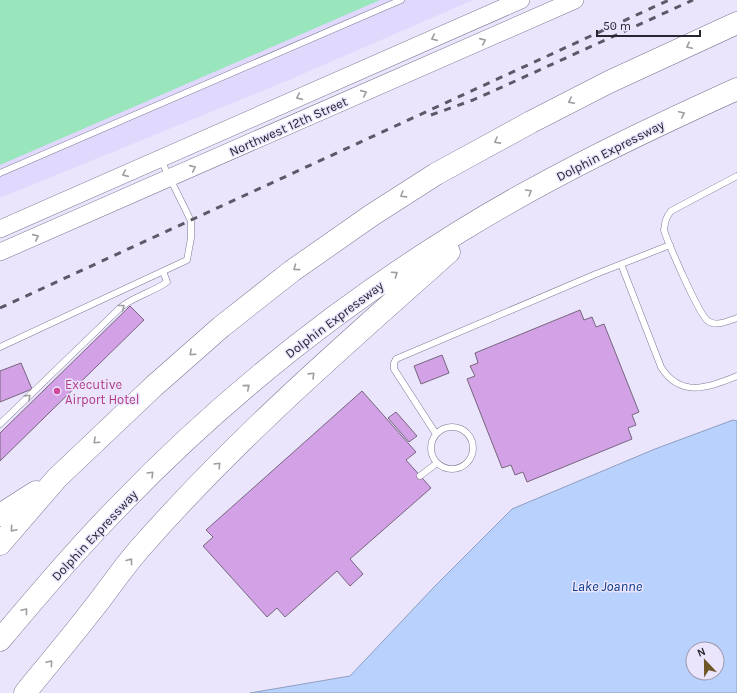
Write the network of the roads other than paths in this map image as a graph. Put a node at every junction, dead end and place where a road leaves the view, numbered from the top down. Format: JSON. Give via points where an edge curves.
{"nodes":[{"id":1,"x":401,"y":0,"type":"edge"},
{"id":2,"x":521,"y":0,"type":"edge"},
{"id":3,"x":576,"y":0,"type":"edge"},
{"id":4,"x":737,"y":24,"type":"edge"},
{"id":5,"x":737,"y":89,"type":"edge"},
{"id":6,"x":160,"y":158,"type":"junction"},
{"id":7,"x":0,"y":173,"type":"edge"},
{"id":8,"x":737,"y":176,"type":"edge"},
{"id":9,"x":170,"y":178,"type":"junction"},
{"id":10,"x":495,"y":211,"type":"junction"},
{"id":11,"x":0,"y":229,"type":"edge"},
{"id":12,"x":670,"y":245,"type":"junction"},
{"id":13,"x":0,"y":252,"type":"edge"},
{"id":14,"x":621,"y":264,"type":"junction"},
{"id":15,"x":163,"y":271,"type":"junction"},
{"id":16,"x":737,"y":318,"type":"edge"},
{"id":17,"x":0,"y":347,"type":"edge"},
{"id":18,"x":737,"y":376,"type":"edge"},
{"id":19,"x":0,"y":424,"type":"edge"},
{"id":20,"x":436,"y":434,"type":"junction"},
{"id":21,"x":437,"y":463,"type":"junction"},
{"id":22,"x":420,"y":476,"type":"dead end"},
{"id":23,"x":57,"y":478,"type":"junction"},
{"id":24,"x":0,"y":515,"type":"edge"},
{"id":25,"x":0,"y":544,"type":"edge"},
{"id":26,"x":0,"y":640,"type":"edge"},
{"id":27,"x":25,"y":693,"type":"edge"}],
"edges":[{"from":1,"to":7,"type":"lane"},
{"from":2,"to":6,"type":"main road","name":"Northwest 12th Street","one_way":true},
{"from":9,"to":3,"type":"main road","name":"Northwest 12th Street","one_way":true},
{"from":4,"to":23,"type":"highway","one_way":true,"via":[[563,104],[436,174],[372,215],[292,271],[221,327]]},
{"from":10,"to":5,"type":"highway","name":"Dolphin Expressway","one_way":true,"via":[[582,163]]},
{"from":6,"to":9,"type":"lane"},
{"from":6,"to":11,"type":"main road","name":"Northwest 12th Street","one_way":true},
{"from":8,"to":12,"type":"lane","via":[[671,211],[667,216],[664,230]]},
{"from":13,"to":9,"type":"main road","name":"Northwest 12th Street","one_way":true},
{"from":9,"to":15,"type":"lane","via":[[191,221],[191,238],[187,260]]},
{"from":26,"to":10,"type":"highway","name":"Dolphin Expressway","one_way":true,"via":[[118,507],[229,402],[294,347],[362,296],[436,246]]},
{"from":27,"to":10,"type":"highway","one_way":true,"via":[[141,547],[217,467],[334,354]]},
{"from":12,"to":14,"type":"lane"},
{"from":12,"to":16,"type":"lane","via":[[702,316],[707,321],[718,324]]},
{"from":14,"to":18,"type":"lane","via":[[661,367],[668,377],[681,385],[698,388]]},
{"from":14,"to":20,"type":"lane","via":[[396,359],[394,369]]},
{"from":15,"to":17,"type":"lane"},
{"from":19,"to":15,"type":"lane","one_way":true,"via":[[121,307],[131,299],[167,282]]},
{"from":20,"to":21,"type":"lane","via":[[431,453]]},
{"from":20,"to":21,"type":"lane","via":[[449,427],[456,427],[468,434],[474,447],[473,454],[465,466],[452,470]]},
{"from":21,"to":22,"type":"lane"},
{"from":23,"to":24,"type":"highway"},
{"from":23,"to":25,"type":"highway","one_way":true}]}
